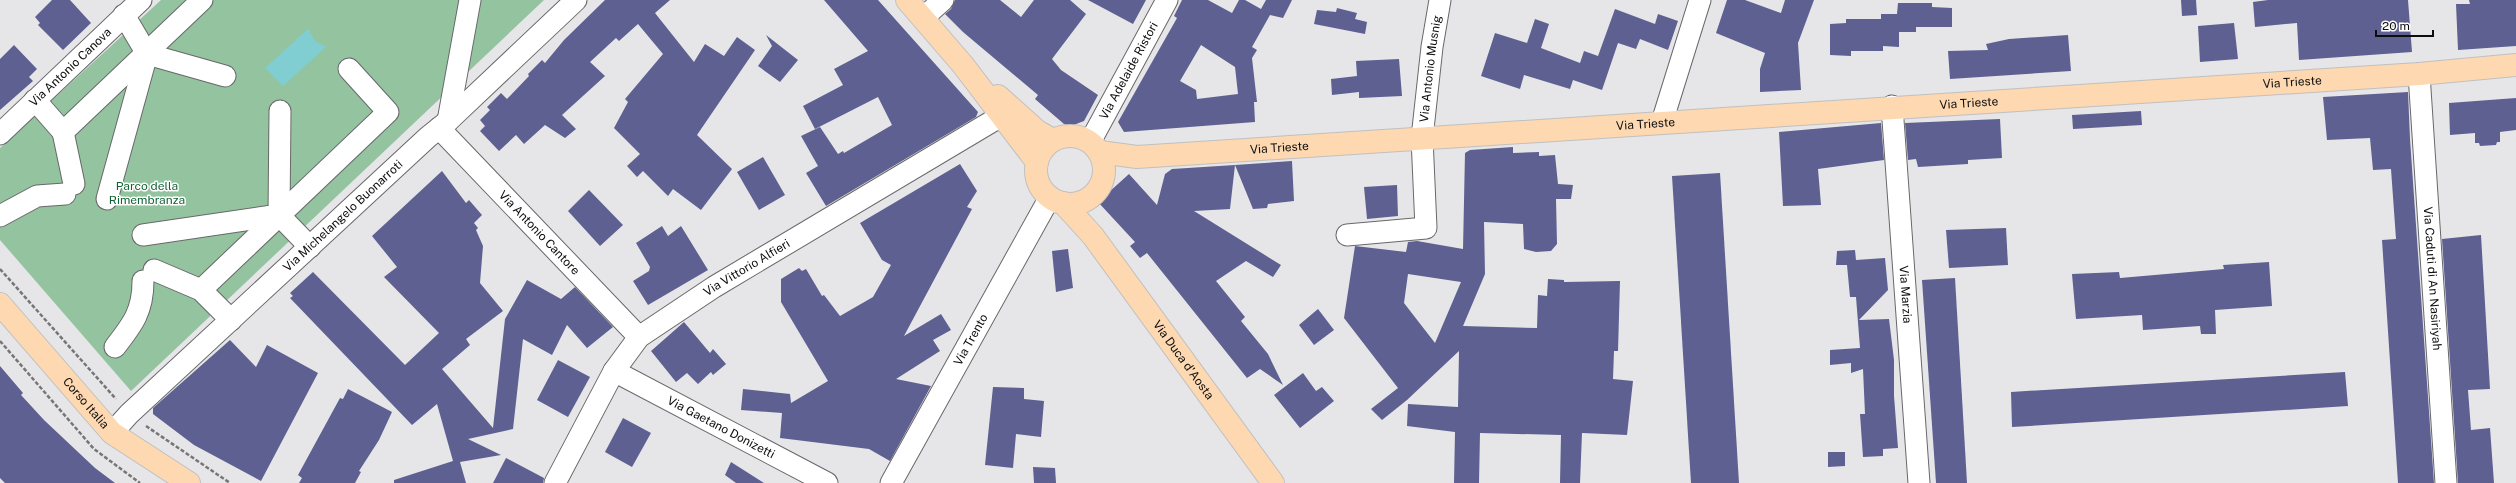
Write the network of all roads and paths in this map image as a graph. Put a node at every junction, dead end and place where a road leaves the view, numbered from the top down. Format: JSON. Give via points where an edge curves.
{"nodes":[{"id":1,"x":141,"y":0,"type":"edge"},
{"id":2,"x":202,"y":0,"type":"edge"},
{"id":3,"x":470,"y":0,"type":"edge"},
{"id":4,"x":576,"y":0,"type":"edge"},
{"id":5,"x":907,"y":0,"type":"edge"},
{"id":6,"x":943,"y":0,"type":"edge"},
{"id":7,"x":1167,"y":0,"type":"edge"},
{"id":8,"x":1440,"y":0,"type":"edge"},
{"id":9,"x":1700,"y":0,"type":"edge"},
{"id":10,"x":124,"y":16,"type":"junction"},
{"id":11,"x":923,"y":18,"type":"junction"},
{"id":12,"x":147,"y":54,"type":"junction"},
{"id":13,"x":963,"y":65,"type":"junction"},
{"id":14,"x":2516,"y":65,"type":"edge"},
{"id":15,"x":349,"y":69,"type":"dead end"},
{"id":16,"x":2419,"y":74,"type":"junction"},
{"id":17,"x":226,"y":76,"type":"dead end"},
{"id":18,"x":35,"y":100,"type":"junction"},
{"id":19,"x":1892,"y":106,"type":"junction"},
{"id":20,"x":280,"y":111,"type":"dead end"},
{"id":21,"x":1001,"y":116,"type":"junction"},
{"id":22,"x":1662,"y":122,"type":"junction"},
{"id":23,"x":444,"y":125,"type":"junction"},
{"id":24,"x":63,"y":132,"type":"junction"},
{"id":25,"x":0,"y":134,"type":"edge"},
{"id":26,"x":1422,"y":138,"type":"junction"},
{"id":27,"x":1053,"y":140,"type":"junction"},
{"id":28,"x":1098,"y":155,"type":"junction"},
{"id":29,"x":1037,"y":162,"type":"junction"},
{"id":30,"x":107,"y":199,"type":"dead end"},
{"id":31,"x":1056,"y":200,"type":"junction"},
{"id":32,"x":1084,"y":201,"type":"junction"},
{"id":33,"x":279,"y":215,"type":"junction"},
{"id":34,"x":0,"y":216,"type":"edge"},
{"id":35,"x":1347,"y":234,"type":"dead end"},
{"id":36,"x":143,"y":235,"type":"dead end"},
{"id":37,"x":1092,"y":236,"type":"junction"},
{"id":38,"x":310,"y":247,"type":"junction"},
{"id":39,"x":0,"y":270,"type":"edge"},
{"id":40,"x":201,"y":290,"type":"junction"},
{"id":41,"x":0,"y":304,"type":"edge"},
{"id":42,"x":230,"y":320,"type":"junction"},
{"id":43,"x":639,"y":337,"type":"junction"},
{"id":44,"x":115,"y":347,"type":"dead end"},
{"id":45,"x":614,"y":372,"type":"junction"},
{"id":46,"x":117,"y":400,"type":"dead end"},
{"id":47,"x":143,"y":424,"type":"dead end"},
{"id":48,"x":112,"y":433,"type":"junction"},
{"id":49,"x":1265,"y":480,"type":"edge"},
{"id":50,"x":189,"y":483,"type":"edge"},
{"id":51,"x":230,"y":483,"type":"edge"},
{"id":52,"x":556,"y":483,"type":"edge"},
{"id":53,"x":827,"y":483,"type":"edge"},
{"id":54,"x":891,"y":483,"type":"edge"},
{"id":55,"x":1919,"y":483,"type":"edge"},
{"id":56,"x":2446,"y":483,"type":"edge"}],
"edges":[{"from":1,"to":10,"type":"street","name":"Via Antonio Canova"},
{"from":2,"to":12,"type":"street"},
{"from":3,"to":23,"type":"street"},
{"from":4,"to":23,"type":"street","name":"Via Michelangelo Buonarroti"},
{"from":5,"to":11,"type":"main road"},
{"from":6,"to":11,"type":"street"},
{"from":7,"to":28,"type":"street","name":"Via Adelaide Ristori"},
{"from":8,"to":26,"type":"street","name":"Via Antonio Musnig"},
{"from":9,"to":22,"type":"street"},
{"from":10,"to":12,"type":"street"},
{"from":10,"to":18,"type":"street","name":"Via Antonio Canova"},
{"from":11,"to":13,"type":"main road"},
{"from":12,"to":17,"type":"street"},
{"from":12,"to":24,"type":"street"},
{"from":12,"to":30,"type":"street"},
{"from":13,"to":21,"type":"main road"},
{"from":13,"to":27,"type":"main road","via":[[1037,131]]},
{"from":14,"to":16,"type":"main road","name":"Via Trieste"},
{"from":15,"to":33,"type":"street","via":[[388,112]]},
{"from":16,"to":19,"type":"main road","name":"Via Trieste"},
{"from":16,"to":56,"type":"street","name":"Via Caduti di An Nasiriyah"},
{"from":18,"to":24,"type":"street"},
{"from":18,"to":25,"type":"street","name":"Via Antonio Canova"},
{"from":19,"to":22,"type":"main road","name":"Via Trieste"},
{"from":19,"to":55,"type":"street","name":"Via Marzia"},
{"from":20,"to":33,"type":"street"},
{"from":21,"to":29,"type":"main road"},
{"from":21,"to":43,"type":"street","name":"Via Vittorio Alfieri","via":[[714,287]]},
{"from":22,"to":26,"type":"main road","name":"Via Trieste"},
{"from":23,"to":38,"type":"street","name":"Via Michelangelo Buonarroti"},
{"from":23,"to":43,"type":"street","name":"Via Antonio Cantore"},
{"from":24,"to":34,"type":"street","via":[[70,189],[37,196]]},
{"from":26,"to":28,"type":"main road","name":"Via Trieste","via":[[1137,157]]},
{"from":26,"to":35,"type":"street","via":[[1426,228]]},
{"from":27,"to":28,"type":"main road","via":[[1078,136]]},
{"from":27,"to":29,"type":"main road","via":[[1043,149]]},
{"from":28,"to":32,"type":"main road","via":[[1101,184],[1094,194]]},
{"from":29,"to":31,"type":"main road","name":"Via Duca d'Aosta","via":[[1037,175],[1041,187]]},
{"from":31,"to":32,"type":"main road","via":[[1074,204]]},
{"from":31,"to":37,"type":"main road","name":"Via Duca d'Aosta"},
{"from":31,"to":54,"type":"street","name":"Via Trento"},
{"from":32,"to":37,"type":"main road","name":"Via Duca d'Aosta"},
{"from":33,"to":36,"type":"street"},
{"from":33,"to":38,"type":"street"},
{"from":33,"to":40,"type":"street"},
{"from":37,"to":49,"type":"main road","name":"Via Duca d'Aosta"},
{"from":38,"to":42,"type":"street","name":"Via Michelangelo Buonarroti"},
{"from":39,"to":46,"type":"path","name":"Corso Italia"},
{"from":40,"to":42,"type":"street"},
{"from":40,"to":44,"type":"street","via":[[149,276],[142,306],[131,327]]},
{"from":41,"to":48,"type":"main road","name":"Corso Italia"},
{"from":42,"to":48,"type":"street","name":"Via Michelangelo Buonarroti"},
{"from":43,"to":45,"type":"street","name":"Via Vittorio Alfieri"},
{"from":45,"to":52,"type":"street","name":"Via Vittorio Alfieri"},
{"from":45,"to":53,"type":"street","name":"Via Gaetano Donizetti"},
{"from":47,"to":51,"type":"path"},
{"from":48,"to":50,"type":"main road","name":"Corso Italia"}]}
